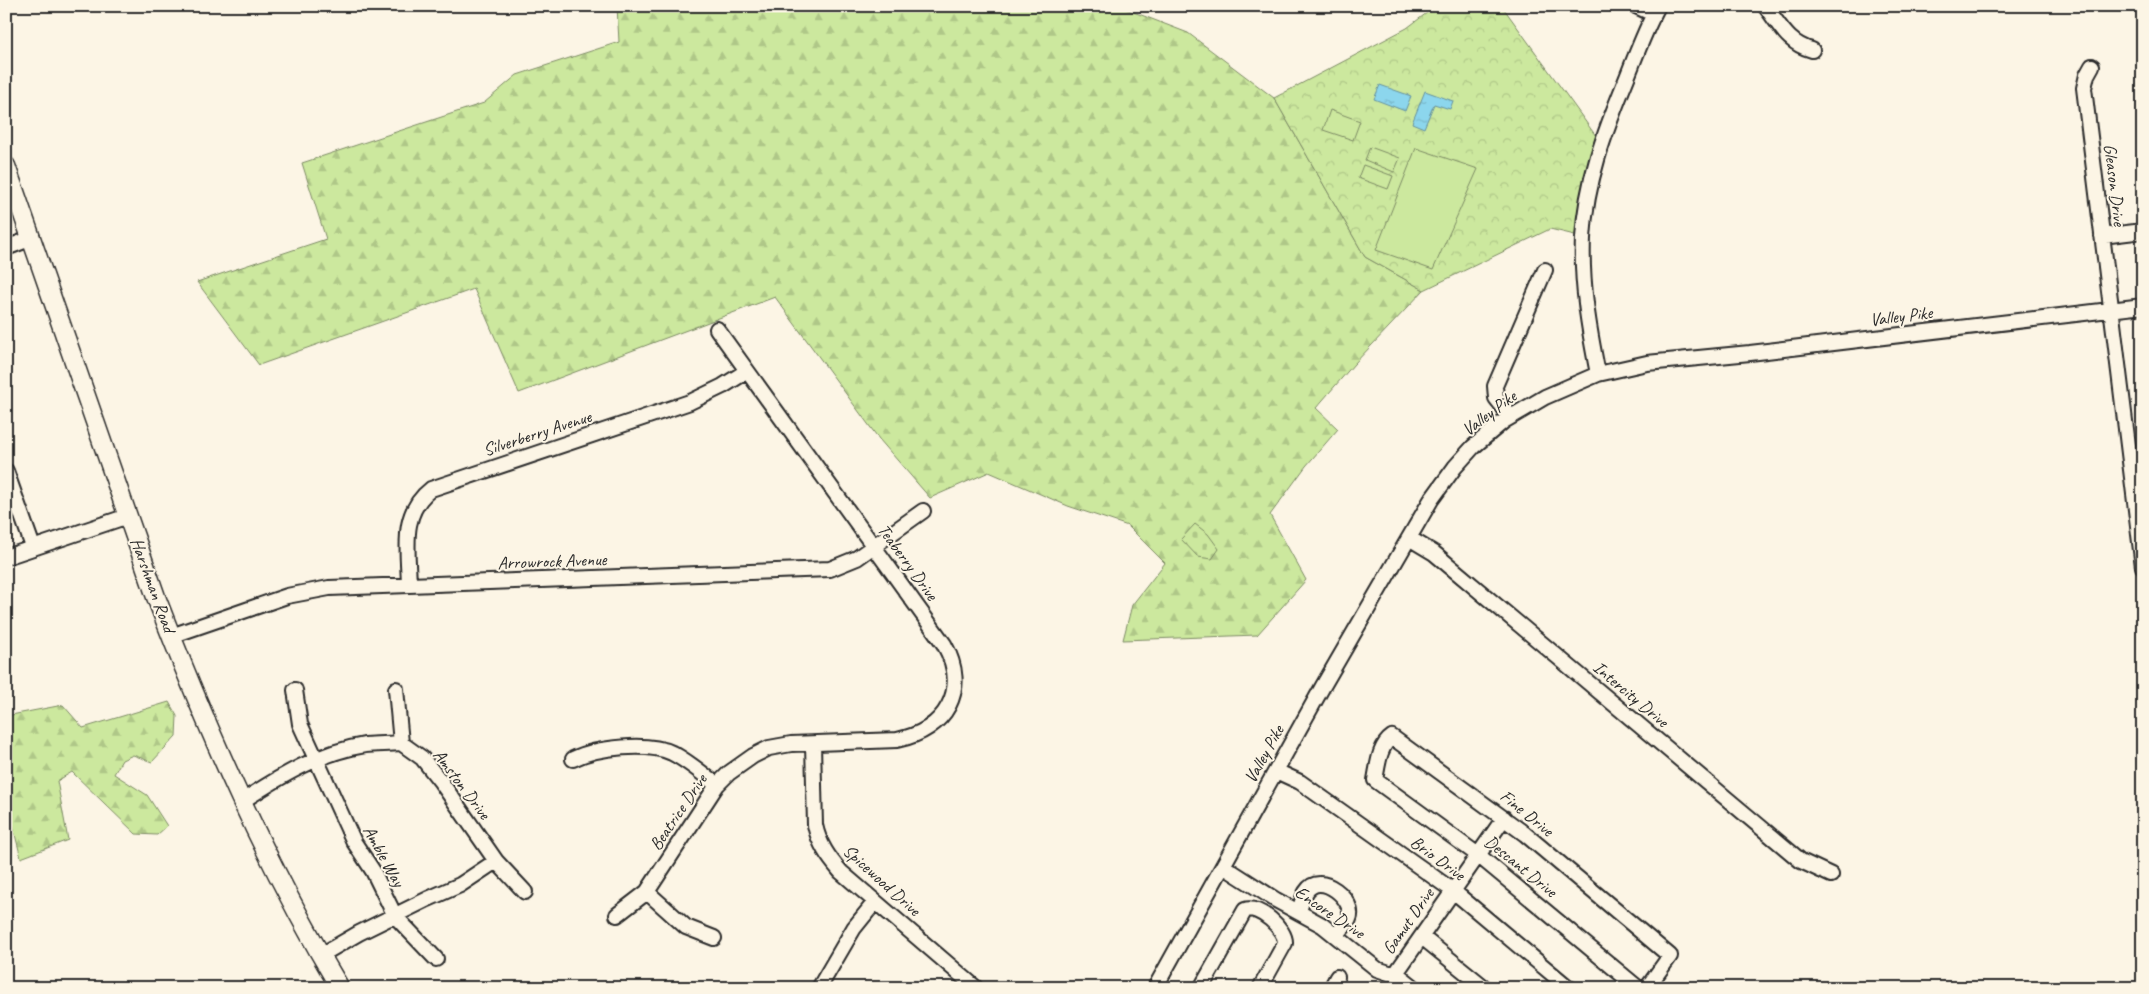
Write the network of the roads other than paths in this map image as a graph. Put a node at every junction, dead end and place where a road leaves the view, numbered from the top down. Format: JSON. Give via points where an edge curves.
{"nodes":[{"id":1,"x":1636,"y":6,"type":"edge"},
{"id":2,"x":1766,"y":6,"type":"edge"},
{"id":3,"x":1656,"y":10,"type":"edge"},
{"id":4,"x":1812,"y":50,"type":"dead end"},
{"id":5,"x":2092,"y":66,"type":"dead end"},
{"id":6,"x":6,"y":166,"type":"edge"},
{"id":7,"x":2143,"y":231,"type":"edge"},
{"id":8,"x":2102,"y":236,"type":"junction"},
{"id":9,"x":32,"y":238,"type":"junction"},
{"id":10,"x":6,"y":248,"type":"edge"},
{"id":11,"x":1545,"y":270,"type":"dead end"},
{"id":12,"x":2143,"y":306,"type":"edge"},
{"id":13,"x":2111,"y":310,"type":"junction"},
{"id":14,"x":717,"y":329,"type":"dead end"},
{"id":15,"x":747,"y":371,"type":"junction"},
{"id":16,"x":1598,"y":374,"type":"junction"},
{"id":17,"x":1510,"y":416,"type":"junction"},
{"id":18,"x":6,"y":471,"type":"edge"},
{"id":19,"x":924,"y":511,"type":"dead end"},
{"id":20,"x":128,"y":516,"type":"junction"},
{"id":21,"x":1409,"y":538,"type":"junction"},
{"id":22,"x":873,"y":547,"type":"junction"},
{"id":23,"x":33,"y":548,"type":"junction"},
{"id":24,"x":6,"y":557,"type":"edge"},
{"id":25,"x":2143,"y":567,"type":"edge"},
{"id":26,"x":409,"y":584,"type":"junction"},
{"id":27,"x":171,"y":636,"type":"junction"},
{"id":28,"x":396,"y":689,"type":"dead end"},
{"id":29,"x":295,"y":690,"type":"dead end"},
{"id":30,"x":401,"y":743,"type":"junction"},
{"id":31,"x":813,"y":744,"type":"junction"},
{"id":32,"x":573,"y":759,"type":"dead end"},
{"id":33,"x":316,"y":760,"type":"junction"},
{"id":34,"x":1276,"y":771,"type":"junction"},
{"id":35,"x":1375,"y":780,"type":"joint"},
{"id":36,"x":717,"y":785,"type":"junction"},
{"id":37,"x":242,"y":802,"type":"junction"},
{"id":38,"x":1504,"y":818,"type":"junction"},
{"id":39,"x":1478,"y":854,"type":"junction"},
{"id":40,"x":496,"y":861,"type":"junction"},
{"id":41,"x":1223,"y":866,"type":"junction"},
{"id":42,"x":1831,"y":875,"type":"dead end"},
{"id":43,"x":1452,"y":890,"type":"junction"},
{"id":44,"x":525,"y":892,"type":"dead end"},
{"id":45,"x":648,"y":892,"type":"junction"},
{"id":46,"x":875,"y":902,"type":"junction"},
{"id":47,"x":1299,"y":911,"type":"junction"},
{"id":48,"x":617,"y":915,"type":"dead end"},
{"id":49,"x":395,"y":916,"type":"junction"},
{"id":50,"x":1336,"y":935,"type":"junction"},
{"id":51,"x":1422,"y":937,"type":"junction"},
{"id":52,"x":714,"y":938,"type":"dead end"},
{"id":53,"x":321,"y":955,"type":"junction"},
{"id":54,"x":436,"y":959,"type":"dead end"},
{"id":55,"x":1396,"y":973,"type":"junction"},
{"id":56,"x":340,"y":988,"type":"edge"},
{"id":57,"x":819,"y":988,"type":"edge"},
{"id":58,"x":976,"y":988,"type":"edge"},
{"id":59,"x":1155,"y":988,"type":"edge"},
{"id":60,"x":1201,"y":988,"type":"edge"},
{"id":61,"x":1260,"y":988,"type":"edge"},
{"id":62,"x":1415,"y":988,"type":"edge"},
{"id":63,"x":1485,"y":988,"type":"edge"},
{"id":64,"x":1569,"y":988,"type":"edge"},
{"id":65,"x":1638,"y":988,"type":"edge"},
{"id":66,"x":1647,"y":988,"type":"edge"}],
"edges":[{"from":1,"to":3,"type":"street"},
{"from":2,"to":4,"type":"street","via":[[1789,38]]},
{"from":3,"to":16,"type":"street","via":[[1607,126],[1590,187],[1583,237],[1584,279]]},
{"from":5,"to":8,"type":"street","name":"Gleason Drive","via":[[2084,88]]},
{"from":6,"to":9,"type":"main road","name":"Harshman Road"},
{"from":7,"to":8,"type":"street"},
{"from":8,"to":13,"type":"street","name":"Gleason Drive"},
{"from":9,"to":10,"type":"street"},
{"from":9,"to":20,"type":"main road","name":"Harshman Road"},
{"from":11,"to":17,"type":"street","via":[[1494,386],[1496,398]]},
{"from":12,"to":13,"type":"street","name":"Valley Pike"},
{"from":13,"to":16,"type":"street","name":"Valley Pike","via":[[1647,363]]},
{"from":13,"to":25,"type":"street","name":"Gleason Drive"},
{"from":14,"to":15,"type":"street","name":"Teaberry Drive"},
{"from":15,"to":22,"type":"street","name":"Teaberry Drive"},
{"from":15,"to":26,"type":"street","name":"Silverberry Avenue","via":[[690,402],[431,489],[418,502],[410,519]]},
{"from":16,"to":17,"type":"street","name":"Valley Pike"},
{"from":17,"to":21,"type":"street","name":"Valley Pike","via":[[1455,467]]},
{"from":18,"to":23,"type":"street"},
{"from":19,"to":22,"type":"street","name":"Arrowrock Avenue"},
{"from":20,"to":23,"type":"street"},
{"from":20,"to":27,"type":"main road","name":"Harshman Road"},
{"from":21,"to":34,"type":"street","name":"Valley Pike"},
{"from":21,"to":42,"type":"street","name":"Intercity Drive","via":[[1434,553],[1802,861]]},
{"from":22,"to":26,"type":"street","name":"Arrowrock Avenue","via":[[846,564],[818,571]]},
{"from":22,"to":31,"type":"street","name":"Teaberry Drive","via":[[949,653],[955,676],[952,696],[939,720],[911,737]]},
{"from":23,"to":24,"type":"street"},
{"from":26,"to":27,"type":"street","name":"Arrowrock Avenue","via":[[308,591]]},
{"from":27,"to":37,"type":"main road","name":"Harshman Road"},
{"from":28,"to":30,"type":"street"},
{"from":29,"to":33,"type":"street","name":"Amble Way","via":[[300,724]]},
{"from":30,"to":33,"type":"street","via":[[366,746]]},
{"from":30,"to":40,"type":"street","name":"Amston Drive","via":[[422,758]]},
{"from":31,"to":36,"type":"street","name":"Beatrice Drive","via":[[769,748],[740,764]]},
{"from":31,"to":46,"type":"street","name":"Spicewood Drive","via":[[816,825],[821,846],[840,872]]},
{"from":32,"to":36,"type":"street","via":[[594,750],[661,749],[680,757]]},
{"from":33,"to":37,"type":"street"},
{"from":33,"to":49,"type":"street","name":"Amble Way","via":[[354,842],[373,870]]},
{"from":34,"to":41,"type":"street","name":"Valley Pike"},
{"from":34,"to":43,"type":"street","name":"Brio Drive","via":[[1300,782]]},
{"from":35,"to":38,"type":"street","name":"Fine Drive","via":[[1382,749],[1392,736]]},
{"from":35,"to":39,"type":"street","name":"Descant Drive"},
{"from":36,"to":45,"type":"street","name":"Beatrice Drive"},
{"from":37,"to":53,"type":"main road","name":"Harshman Road"},
{"from":38,"to":39,"type":"street","name":"Gamut Drive"},
{"from":38,"to":66,"type":"street","name":"Fine Drive","via":[[1670,956]]},
{"from":39,"to":43,"type":"street","name":"Gamut Drive"},
{"from":39,"to":65,"type":"street","name":"Descant Drive"},
{"from":40,"to":44,"type":"street","name":"Amston Drive"},
{"from":40,"to":49,"type":"street","via":[[460,886]]},
{"from":41,"to":47,"type":"street","name":"Encore Drive"},
{"from":41,"to":59,"type":"street","name":"Valley Pike"},
{"from":43,"to":51,"type":"street","name":"Gamut Drive"},
{"from":43,"to":64,"type":"street","name":"Brio Drive"},
{"from":45,"to":48,"type":"street","name":"Beatrice Drive"},
{"from":45,"to":52,"type":"street","via":[[686,927]]},
{"from":46,"to":57,"type":"street","via":[[854,928]]},
{"from":46,"to":58,"type":"street","name":"Spicewood Drive"},
{"from":47,"to":50,"type":"street","name":"Encore Drive"},
{"from":47,"to":50,"type":"street","via":[[1307,891],[1313,886],[1322,884],[1337,890],[1350,913]]},
{"from":49,"to":53,"type":"street"},
{"from":49,"to":54,"type":"street","name":"Amble Way"},
{"from":50,"to":55,"type":"street","name":"Encore Drive","via":[[1377,969]]},
{"from":51,"to":55,"type":"street","name":"Gamut Drive"},
{"from":51,"to":63,"type":"street"},
{"from":53,"to":56,"type":"main road","name":"Harshman Road"},
{"from":55,"to":62,"type":"street","name":"Encore Drive"},
{"from":60,"to":61,"type":"street","via":[[1246,910],[1255,908],[1283,932],[1286,939]]}]}
